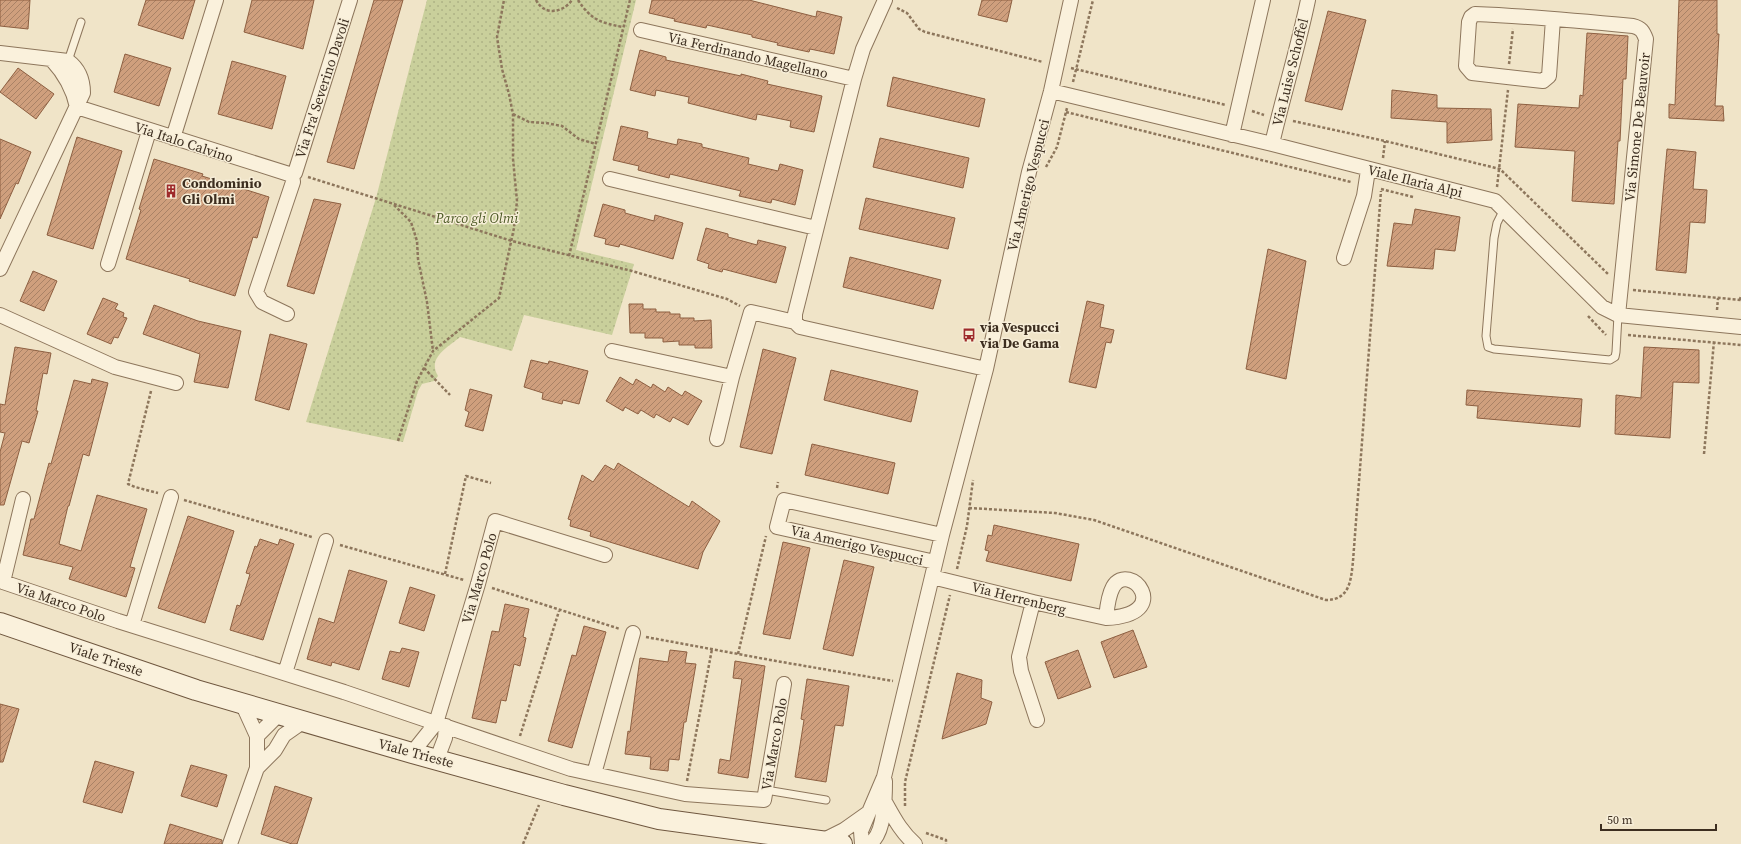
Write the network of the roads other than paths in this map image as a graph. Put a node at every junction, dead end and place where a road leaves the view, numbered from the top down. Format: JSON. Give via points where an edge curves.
{"nodes":[{"id":1,"x":216,"y":0,"type":"edge"},
{"id":2,"x":350,"y":0,"type":"edge"},
{"id":3,"x":885,"y":0,"type":"edge"},
{"id":4,"x":1071,"y":0,"type":"edge"},
{"id":5,"x":1263,"y":0,"type":"edge"},
{"id":6,"x":1308,"y":0,"type":"edge"},
{"id":7,"x":1553,"y":19,"type":"junction"},
{"id":8,"x":81,"y":22,"type":"dead end"},
{"id":9,"x":641,"y":30,"type":"dead end"},
{"id":10,"x":0,"y":53,"type":"edge"},
{"id":11,"x":52,"y":60,"type":"junction"},
{"id":12,"x":68,"y":61,"type":"junction"},
{"id":13,"x":854,"y":79,"type":"junction"},
{"id":14,"x":1051,"y":91,"type":"junction"},
{"id":15,"x":77,"y":107,"type":"junction"},
{"id":16,"x":149,"y":131,"type":"junction"},
{"id":17,"x":1232,"y":135,"type":"junction"},
{"id":18,"x":173,"y":138,"type":"junction"},
{"id":19,"x":1272,"y":144,"type":"junction"},
{"id":20,"x":1368,"y":170,"type":"junction"},
{"id":21,"x":293,"y":174,"type":"junction"},
{"id":22,"x":610,"y":179,"type":"dead end"},
{"id":23,"x":1500,"y":205,"type":"junction"},
{"id":24,"x":816,"y":228,"type":"junction"},
{"id":25,"x":1344,"y":258,"type":"dead end"},
{"id":26,"x":108,"y":264,"type":"dead end"},
{"id":27,"x":0,"y":269,"type":"edge"},
{"id":28,"x":287,"y":314,"type":"dead end"},
{"id":29,"x":0,"y":315,"type":"edge"},
{"id":30,"x":1618,"y":315,"type":"junction"},
{"id":31,"x":795,"y":322,"type":"junction"},
{"id":32,"x":1741,"y":327,"type":"edge"},
{"id":33,"x":612,"y":351,"type":"dead end"},
{"id":34,"x":986,"y":370,"type":"junction"},
{"id":35,"x":732,"y":377,"type":"junction"},
{"id":36,"x":176,"y":383,"type":"dead end"},
{"id":37,"x":717,"y":439,"type":"dead end"},
{"id":38,"x":171,"y":496,"type":"dead end"},
{"id":39,"x":23,"y":499,"type":"dead end"},
{"id":40,"x":942,"y":535,"type":"junction"},
{"id":41,"x":326,"y":541,"type":"dead end"},
{"id":42,"x":605,"y":555,"type":"dead end"},
{"id":43,"x":935,"y":562,"type":"junction"},
{"id":44,"x":932,"y":577,"type":"junction"},
{"id":45,"x":1033,"y":602,"type":"junction"},
{"id":46,"x":1106,"y":618,"type":"dead end"},
{"id":47,"x":0,"y":623,"type":"edge"},
{"id":48,"x":132,"y":625,"type":"junction"},
{"id":49,"x":633,"y":633,"type":"dead end"},
{"id":50,"x":285,"y":673,"type":"junction"},
{"id":51,"x":784,"y":684,"type":"dead end"},
{"id":52,"x":242,"y":703,"type":"junction"},
{"id":53,"x":279,"y":714,"type":"junction"},
{"id":54,"x":1037,"y":720,"type":"dead end"},
{"id":55,"x":304,"y":721,"type":"junction"},
{"id":56,"x":441,"y":725,"type":"junction"},
{"id":57,"x":284,"y":735,"type":"junction"},
{"id":58,"x":257,"y":736,"type":"junction"},
{"id":59,"x":412,"y":753,"type":"junction"},
{"id":60,"x":437,"y":759,"type":"junction"},
{"id":61,"x":257,"y":768,"type":"junction"},
{"id":62,"x":594,"y":774,"type":"junction"},
{"id":63,"x":884,"y":777,"type":"junction"},
{"id":64,"x":766,"y":790,"type":"junction"},
{"id":65,"x":826,"y":800,"type":"dead end"},
{"id":66,"x":885,"y":802,"type":"junction"},
{"id":67,"x":868,"y":813,"type":"junction"},
{"id":68,"x":833,"y":842,"type":"edge"},
{"id":69,"x":230,"y":844,"type":"edge"},
{"id":70,"x":862,"y":844,"type":"edge"},
{"id":71,"x":870,"y":844,"type":"edge"},
{"id":72,"x":915,"y":844,"type":"edge"}],
"edges":[{"from":1,"to":18,"type":"street"},
{"from":2,"to":21,"type":"street","name":"Via Fra' Severino Davoli"},
{"from":3,"to":13,"type":"street","via":[[863,49]]},
{"from":4,"to":14,"type":"street","name":"Via Amerigo Vespucci"},
{"from":5,"to":17,"type":"street"},
{"from":6,"to":19,"type":"street","name":"Via Luise Schoffel"},
{"from":7,"to":7,"type":"street","name":"Via Simone De Beauvoir","via":[[1476,14],[1469,22],[1466,66],[1472,72],[1543,81],[1549,76]]},
{"from":7,"to":30,"type":"street","name":"Via Simone De Beauvoir","via":[[1633,26],[1640,28],[1646,38]]},
{"from":8,"to":12,"type":"lane"},
{"from":9,"to":13,"type":"street","name":"Via Ferdinando Magellano"},
{"from":10,"to":11,"type":"street"},
{"from":11,"to":12,"type":"street"},
{"from":11,"to":15,"type":"street","via":[[68,81]]},
{"from":12,"to":15,"type":"street","via":[[74,65],[83,83],[83,93]]},
{"from":13,"to":24,"type":"street"},
{"from":14,"to":17,"type":"street","name":"Viale Ilaria Alpi"},
{"from":14,"to":34,"type":"street","name":"Via Amerigo Vespucci","via":[[1029,172]]},
{"from":15,"to":16,"type":"street","name":"Via Italo Calvino"},
{"from":15,"to":27,"type":"street"},
{"from":16,"to":18,"type":"street","name":"Via Italo Calvino"},
{"from":16,"to":26,"type":"street"},
{"from":17,"to":19,"type":"street","name":"Viale Ilaria Alpi"},
{"from":18,"to":21,"type":"street","name":"Via Italo Calvino"},
{"from":19,"to":20,"type":"street","name":"Viale Ilaria Alpi"},
{"from":20,"to":23,"type":"street","name":"Viale Ilaria Alpi"},
{"from":20,"to":25,"type":"street","via":[[1364,196]]},
{"from":21,"to":28,"type":"street","name":"Via Fra' Severino Davoli","via":[[293,182],[256,292],[262,302]]},
{"from":22,"to":24,"type":"street"},
{"from":23,"to":30,"type":"street","via":[[1602,307]]},
{"from":23,"to":30,"type":"lane","via":[[1494,238],[1486,336],[1488,347],[1610,360],[1616,352]]},
{"from":24,"to":31,"type":"street","via":[[794,314]]},
{"from":29,"to":36,"type":"street","via":[[115,367]]},
{"from":30,"to":32,"type":"street"},
{"from":31,"to":34,"type":"street","via":[[800,327]]},
{"from":31,"to":35,"type":"street","via":[[751,312]]},
{"from":33,"to":35,"type":"street"},
{"from":34,"to":40,"type":"street","name":"Via Amerigo Vespucci"},
{"from":35,"to":37,"type":"street"},
{"from":38,"to":48,"type":"street"},
{"from":39,"to":48,"type":"street","name":"Via Marco Polo","via":[[3,582]]},
{"from":40,"to":43,"type":"street","name":"Via Amerigo Vespucci"},
{"from":40,"to":43,"type":"street","name":"Via Amerigo Vespucci","via":[[784,500],[777,527]]},
{"from":41,"to":50,"type":"street"},
{"from":42,"to":56,"type":"street","name":"Via Marco Polo","via":[[495,521]]},
{"from":43,"to":44,"type":"street","name":"Via Amerigo Vespucci"},
{"from":44,"to":45,"type":"street","name":"Via Herrenberg"},
{"from":44,"to":63,"type":"street","name":"Via Amerigo Vespucci"},
{"from":45,"to":46,"type":"street","name":"Via Herrenberg"},
{"from":45,"to":54,"type":"street","via":[[1019,657]]},
{"from":47,"to":52,"type":"main road","name":"Viale Trieste","via":[[196,690]]},
{"from":48,"to":50,"type":"street","name":"Via Marco Polo"},
{"from":49,"to":62,"type":"street"},
{"from":50,"to":56,"type":"street","name":"Via Marco Polo"},
{"from":51,"to":64,"type":"street","name":"Via Marco Polo"},
{"from":52,"to":53,"type":"main road","name":"Viale Trieste"},
{"from":52,"to":58,"type":"street"},
{"from":53,"to":55,"type":"main road","name":"Viale Trieste"},
{"from":53,"to":57,"type":"street"},
{"from":53,"to":58,"type":"street"},
{"from":55,"to":57,"type":"street"},
{"from":55,"to":59,"type":"main road","name":"Viale Trieste"},
{"from":56,"to":59,"type":"street","name":"Via Marco Polo"},
{"from":56,"to":60,"type":"street","name":"Via Marco Polo","via":[[445,738]]},
{"from":56,"to":62,"type":"street","name":"Via Marco Polo","via":[[571,769]]},
{"from":57,"to":61,"type":"street","via":[[275,750]]},
{"from":58,"to":61,"type":"street"},
{"from":59,"to":60,"type":"main road","name":"Viale Trieste"},
{"from":60,"to":68,"type":"main road","name":"Viale Trieste","via":[[659,819]]},
{"from":61,"to":69,"type":"street"},
{"from":62,"to":64,"type":"street","name":"Via Marco Polo","via":[[685,794],[764,800]]},
{"from":63,"to":66,"type":"street","name":"Via Amerigo Vespucci"},
{"from":63,"to":67,"type":"street","name":"Via Amerigo Vespucci"},
{"from":64,"to":65,"type":"lane"},
{"from":66,"to":71,"type":"street","name":"Via Amerigo Vespucci","via":[[878,831]]},
{"from":66,"to":72,"type":"street","name":"Via Amerigo Vespucci","via":[[896,824]]},
{"from":67,"to":68,"type":"street","via":[[844,830]]},
{"from":67,"to":70,"type":"street","name":"Via Amerigo Vespucci","via":[[861,831]]}]}
